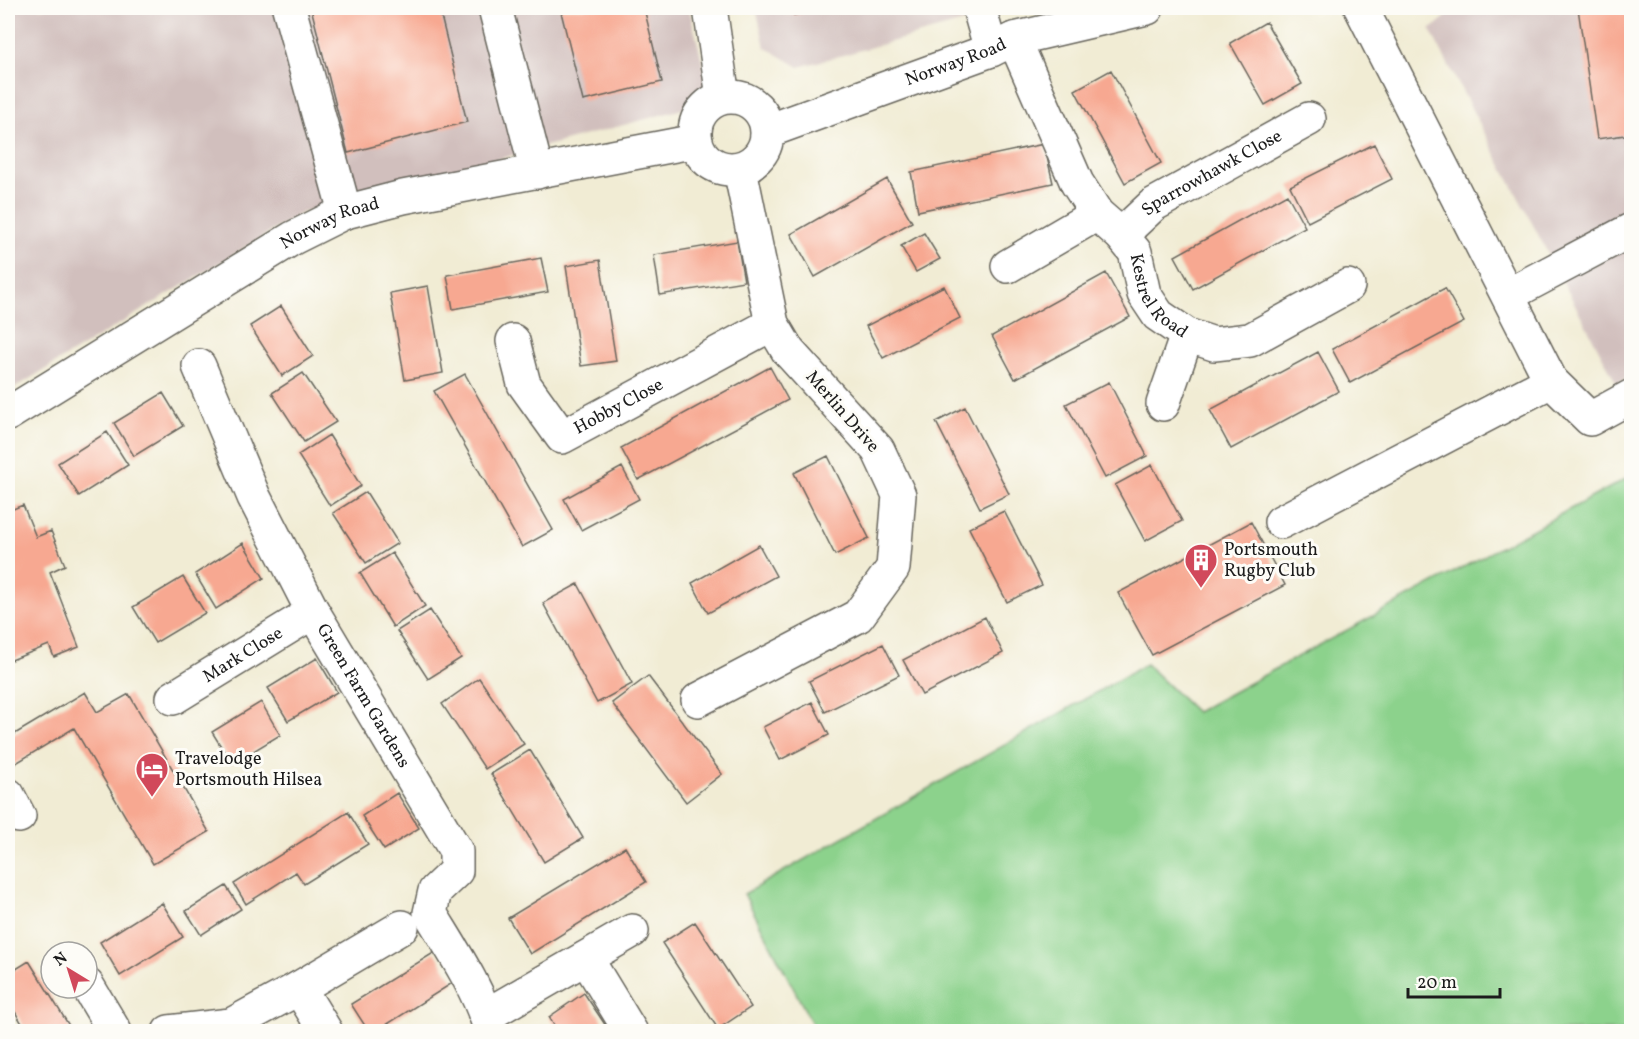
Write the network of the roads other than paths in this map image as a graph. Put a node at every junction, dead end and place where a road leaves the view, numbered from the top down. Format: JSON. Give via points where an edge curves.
{"nodes":[{"id":1,"x":289,"y":8,"type":"edge"},
{"id":2,"x":495,"y":8,"type":"edge"},
{"id":3,"x":710,"y":8,"type":"edge"},
{"id":4,"x":979,"y":8,"type":"edge"},
{"id":5,"x":1147,"y":8,"type":"edge"},
{"id":6,"x":1361,"y":8,"type":"edge"},
{"id":7,"x":1002,"y":44,"type":"junction"},
{"id":8,"x":723,"y":97,"type":"junction"},
{"id":9,"x":1309,"y":119,"type":"dead end"},
{"id":10,"x":768,"y":131,"type":"junction"},
{"id":11,"x":696,"y":141,"type":"junction"},
{"id":12,"x":740,"y":169,"type":"junction"},
{"id":13,"x":537,"y":172,"type":"junction"},
{"id":14,"x":345,"y":212,"type":"junction"},
{"id":15,"x":1097,"y":214,"type":"junction"},
{"id":16,"x":1629,"y":231,"type":"dead end"},
{"id":17,"x":1121,"y":235,"type":"junction"},
{"id":18,"x":1008,"y":266,"type":"dead end"},
{"id":19,"x":1348,"y":286,"type":"dead end"},
{"id":20,"x":1508,"y":295,"type":"junction"},
{"id":21,"x":772,"y":324,"type":"junction"},
{"id":22,"x":1187,"y":335,"type":"junction"},
{"id":23,"x":513,"y":340,"type":"dead end"},
{"id":24,"x":199,"y":366,"type":"dead end"},
{"id":25,"x":1551,"y":381,"type":"junction"},
{"id":26,"x":1632,"y":396,"type":"edge"},
{"id":27,"x":1163,"y":404,"type":"dead end"},
{"id":28,"x":8,"y":414,"type":"edge"},
{"id":29,"x":1281,"y":522,"type":"dead end"},
{"id":30,"x":313,"y":612,"type":"junction"},
{"id":31,"x":173,"y":698,"type":"dead end"},
{"id":32,"x":698,"y":700,"type":"dead end"},
{"id":33,"x":402,"y":927,"type":"dead end"},
{"id":34,"x":632,"y":931,"type":"dead end"},
{"id":35,"x":586,"y":958,"type":"junction"},
{"id":36,"x":299,"y":988,"type":"junction"},
{"id":37,"x":96,"y":1000,"type":"edge"},
{"id":38,"x":489,"y":1023,"type":"edge"},
{"id":39,"x":115,"y":1032,"type":"edge"},
{"id":40,"x":170,"y":1032,"type":"edge"},
{"id":41,"x":326,"y":1032,"type":"edge"},
{"id":42,"x":631,"y":1032,"type":"edge"}],
"edges":[{"from":1,"to":14,"type":"street"},
{"from":2,"to":13,"type":"street"},
{"from":3,"to":8,"type":"street"},
{"from":4,"to":7,"type":"street","name":"Kestrel Road"},
{"from":5,"to":7,"type":"street","name":"Norway Road"},
{"from":6,"to":20,"type":"street"},
{"from":7,"to":10,"type":"street","name":"Norway Road"},
{"from":7,"to":15,"type":"street","name":"Kestrel Road"},
{"from":8,"to":10,"type":"street","via":[[734,96],[755,105]]},
{"from":8,"to":11,"type":"street","via":[[700,115],[695,127]]},
{"from":9,"to":17,"type":"street","name":"Sparrowhawk Close","via":[[1153,205]]},
{"from":10,"to":12,"type":"street","via":[[762,153]]},
{"from":11,"to":12,"type":"street","via":[[706,160],[726,169]]},
{"from":11,"to":13,"type":"street","name":"Norway Road"},
{"from":12,"to":21,"type":"street","name":"Merlin Drive"},
{"from":13,"to":14,"type":"street","name":"Norway Road"},
{"from":14,"to":28,"type":"street","name":"Norway Road","via":[[293,238]]},
{"from":15,"to":17,"type":"street","name":"Kestrel Road"},
{"from":15,"to":18,"type":"street"},
{"from":16,"to":20,"type":"street"},
{"from":17,"to":22,"type":"street","name":"Kestrel Road","via":[[1135,252],[1144,294],[1158,315]]},
{"from":19,"to":22,"type":"street","name":"Kestrel Road","via":[[1250,340],[1214,344]]},
{"from":20,"to":25,"type":"street"},
{"from":21,"to":23,"type":"street","name":"Hobby Close","via":[[562,437],[524,384]]},
{"from":21,"to":32,"type":"street","name":"Merlin Drive","via":[[788,351],[878,450],[899,495],[893,568],[858,616]]},
{"from":22,"to":27,"type":"street"},
{"from":24,"to":30,"type":"street","name":"Green Farm Gardens","via":[[254,496]]},
{"from":25,"to":26,"type":"street","via":[[1590,419]]},
{"from":25,"to":29,"type":"street"},
{"from":30,"to":31,"type":"street","name":"Mark Close"},
{"from":30,"to":38,"type":"street","name":"Green Farm Gardens","via":[[456,851],[456,871],[435,891],[430,913],[467,975]]},
{"from":33,"to":36,"type":"street"},
{"from":34,"to":35,"type":"street","name":"Green Farm Gardens"},
{"from":35,"to":38,"type":"street","name":"Green Farm Gardens"},
{"from":35,"to":42,"type":"street"},
{"from":36,"to":40,"type":"street","via":[[231,1025]]},
{"from":36,"to":41,"type":"street"},
{"from":37,"to":39,"type":"street"}]}
